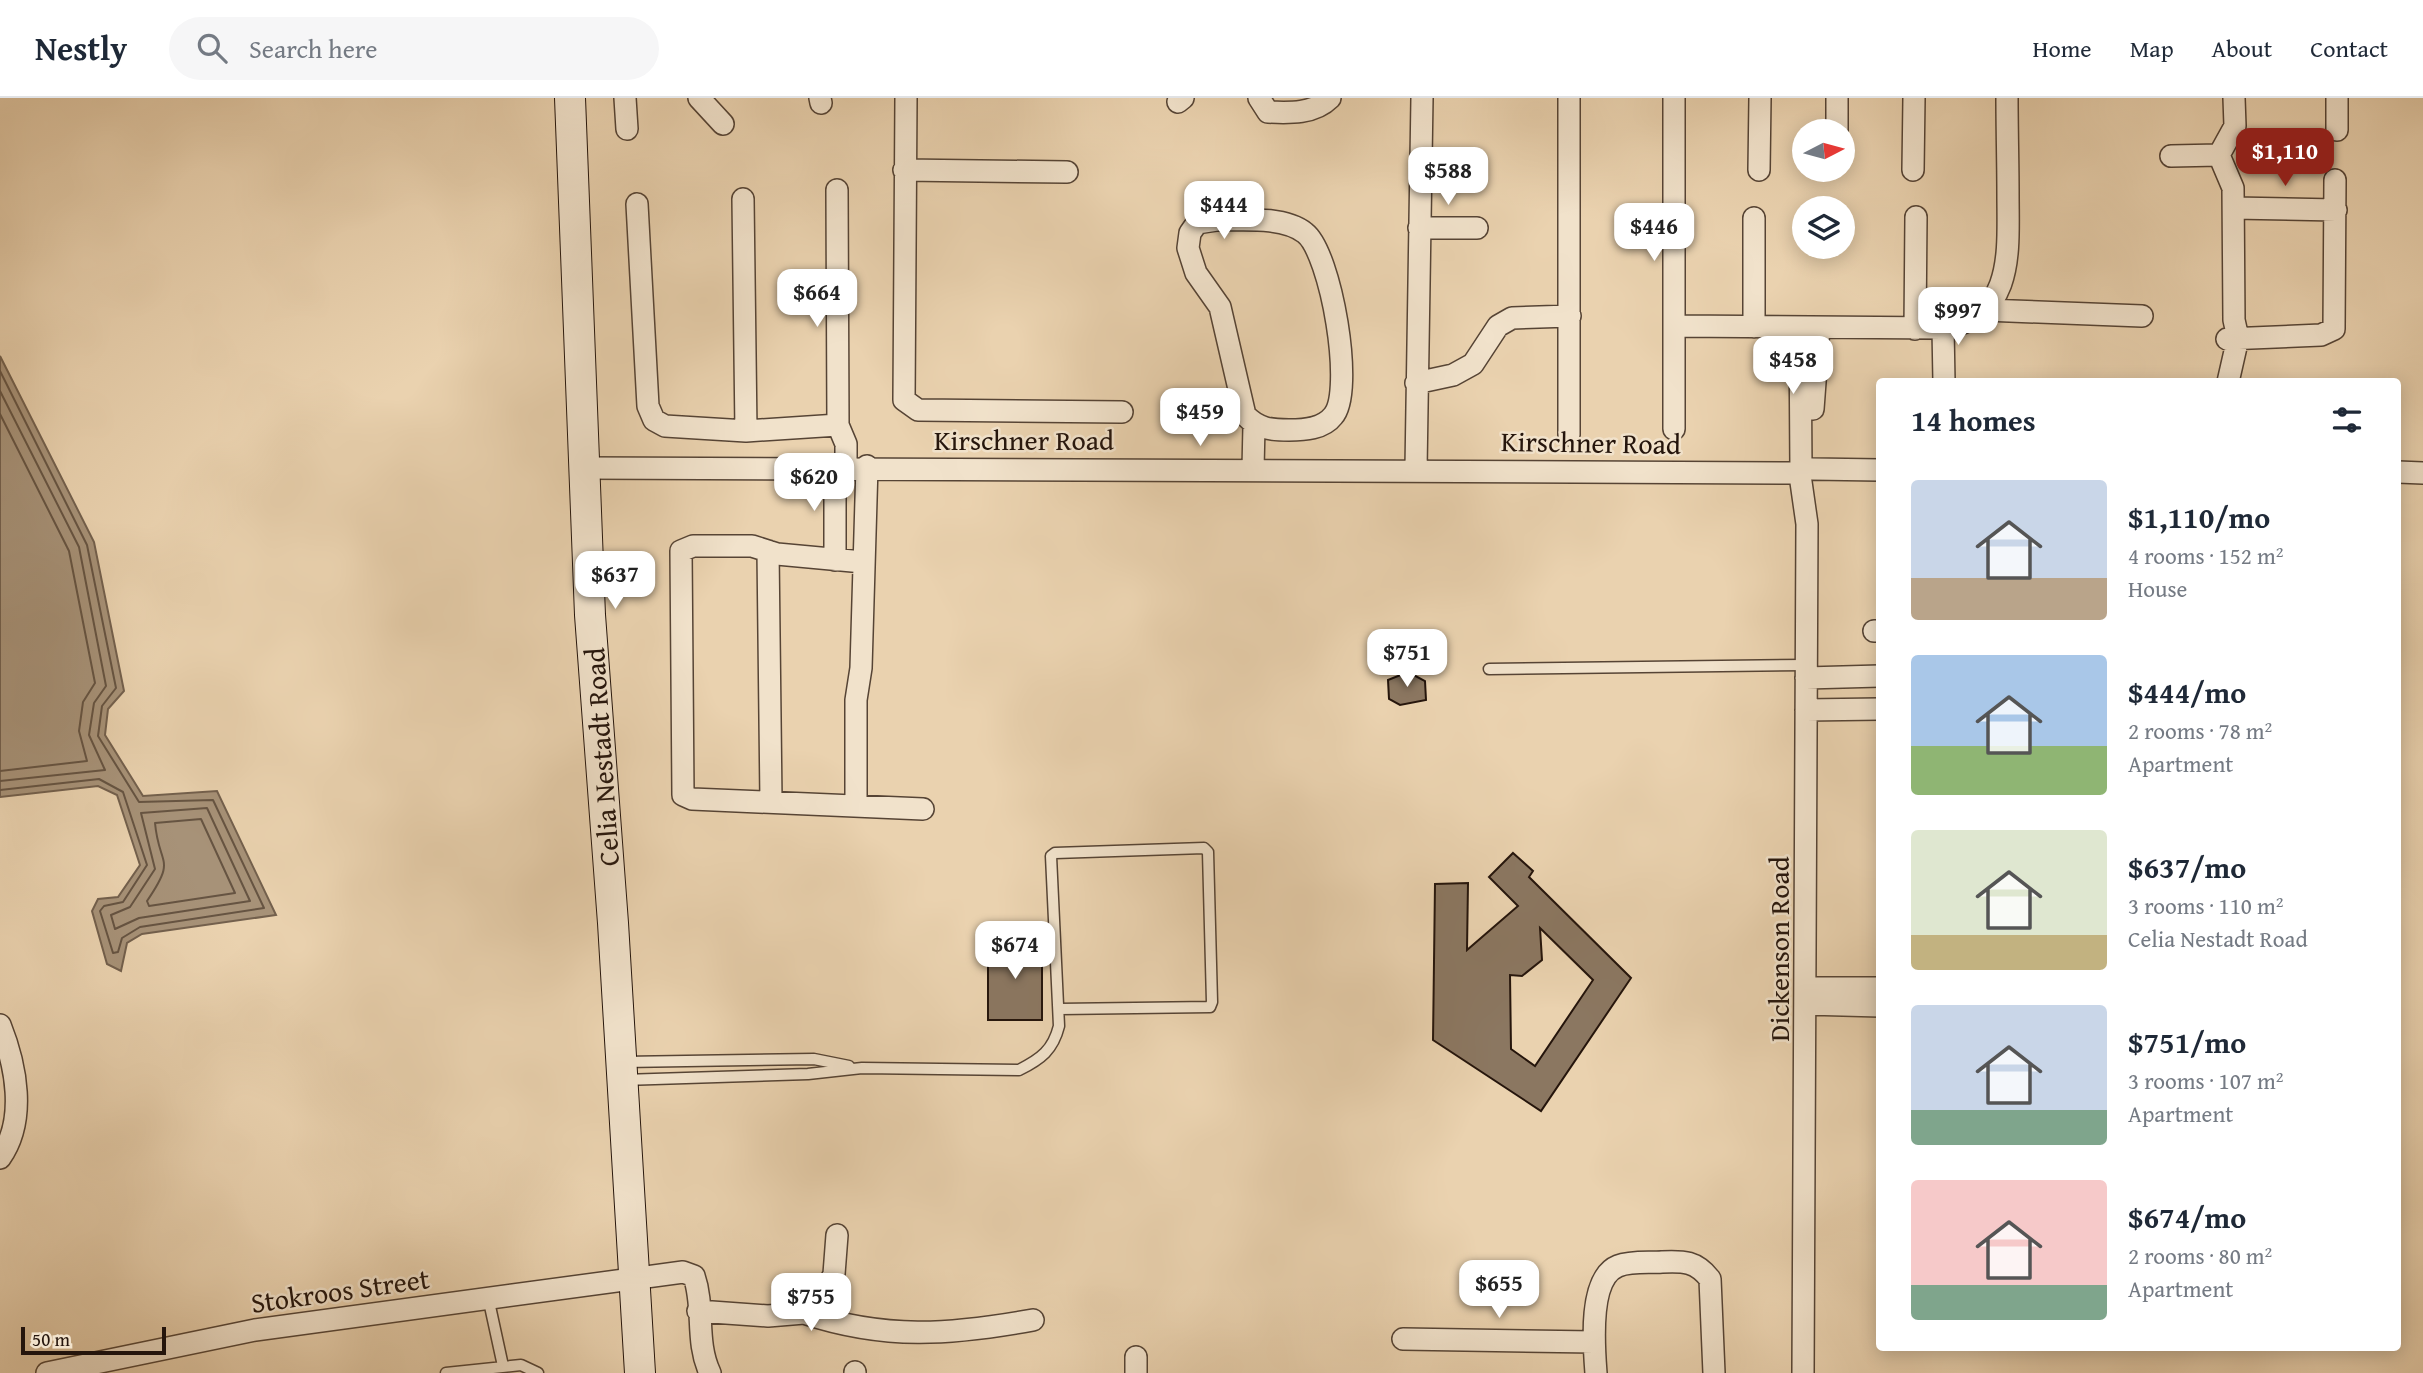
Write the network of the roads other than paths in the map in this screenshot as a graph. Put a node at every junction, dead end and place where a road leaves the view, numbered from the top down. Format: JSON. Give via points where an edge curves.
{"nodes":[{"id":1,"x":570,"y":98,"type":"edge"},
{"id":2,"x":582,"y":98,"type":"edge"},
{"id":3,"x":625,"y":98,"type":"edge"},
{"id":4,"x":699,"y":98,"type":"edge"},
{"id":5,"x":906,"y":98,"type":"edge"},
{"id":6,"x":1259,"y":98,"type":"edge"},
{"id":7,"x":1330,"y":98,"type":"edge"},
{"id":8,"x":1422,"y":98,"type":"edge"},
{"id":9,"x":1569,"y":98,"type":"edge"},
{"id":10,"x":1674,"y":98,"type":"edge"},
{"id":11,"x":1760,"y":98,"type":"edge"},
{"id":12,"x":1837,"y":98,"type":"edge"},
{"id":13,"x":1914,"y":98,"type":"edge"},
{"id":14,"x":2007,"y":98,"type":"edge"},
{"id":15,"x":2234,"y":98,"type":"edge"},
{"id":16,"x":2337,"y":98,"type":"edge"},
{"id":17,"x":1837,"y":119,"type":"edge"},
{"id":18,"x":723,"y":124,"type":"dead end"},
{"id":19,"x":627,"y":129,"type":"dead end"},
{"id":20,"x":2337,"y":130,"type":"dead end"},
{"id":21,"x":2219,"y":155,"type":"junction"},
{"id":22,"x":2171,"y":156,"type":"dead end"},
{"id":23,"x":905,"y":170,"type":"junction"},
{"id":24,"x":1759,"y":170,"type":"dead end"},
{"id":25,"x":1913,"y":170,"type":"dead end"},
{"id":26,"x":1068,"y":172,"type":"dead end"},
{"id":27,"x":2336,"y":180,"type":"dead end"},
{"id":28,"x":837,"y":190,"type":"dead end"},
{"id":29,"x":743,"y":199,"type":"dead end"},
{"id":30,"x":637,"y":204,"type":"dead end"},
{"id":31,"x":2234,"y":208,"type":"junction"},
{"id":32,"x":2336,"y":210,"type":"junction"},
{"id":33,"x":1916,"y":217,"type":"dead end"},
{"id":34,"x":1754,"y":218,"type":"dead end"},
{"id":35,"x":1419,"y":228,"type":"junction"},
{"id":36,"x":1477,"y":228,"type":"dead end"},
{"id":37,"x":1985,"y":310,"type":"junction"},
{"id":38,"x":1570,"y":316,"type":"junction"},
{"id":39,"x":2142,"y":316,"type":"dead end"},
{"id":40,"x":1675,"y":326,"type":"junction"},
{"id":41,"x":1754,"y":327,"type":"junction"},
{"id":42,"x":1809,"y":328,"type":"junction"},
{"id":43,"x":1944,"y":328,"type":"junction"},
{"id":44,"x":1915,"y":329,"type":"junction"},
{"id":45,"x":2233,"y":332,"type":"junction"},
{"id":46,"x":1944,"y":378,"type":"edge"},
{"id":47,"x":2217,"y":378,"type":"edge"},
{"id":48,"x":2228,"y":378,"type":"edge"},
{"id":49,"x":1416,"y":383,"type":"junction"},
{"id":50,"x":1122,"y":412,"type":"dead end"},
{"id":51,"x":838,"y":425,"type":"junction"},
{"id":52,"x":1254,"y":425,"type":"junction"},
{"id":53,"x":1674,"y":429,"type":"dead end"},
{"id":54,"x":746,"y":431,"type":"junction"},
{"id":55,"x":1569,"y":435,"type":"dead end"},
{"id":56,"x":849,"y":466,"type":"junction"},
{"id":57,"x":593,"y":467,"type":"junction"},
{"id":58,"x":1253,"y":469,"type":"junction"},
{"id":59,"x":1416,"y":469,"type":"junction"},
{"id":60,"x":1876,"y":470,"type":"edge"},
{"id":61,"x":2401,"y":472,"type":"edge"},
{"id":62,"x":2423,"y":473,"type":"edge"},
{"id":63,"x":1808,"y":475,"type":"junction"},
{"id":64,"x":768,"y":551,"type":"junction"},
{"id":65,"x":835,"y":560,"type":"junction"},
{"id":66,"x":863,"y":562,"type":"junction"},
{"id":67,"x":1489,"y":669,"type":"dead end"},
{"id":68,"x":1806,"y":671,"type":"junction"},
{"id":69,"x":1876,"y":676,"type":"edge"},
{"id":70,"x":1876,"y":709,"type":"edge"},
{"id":71,"x":1806,"y":710,"type":"junction"},
{"id":72,"x":771,"y":801,"type":"junction"},
{"id":73,"x":856,"y":804,"type":"junction"},
{"id":74,"x":923,"y":809,"type":"dead end"},
{"id":75,"x":1876,"y":988,"type":"edge"},
{"id":76,"x":1806,"y":996,"type":"junction"},
{"id":77,"x":1876,"y":1005,"type":"edge"},
{"id":78,"x":1060,"y":1010,"type":"junction"},
{"id":79,"x":0,"y":1025,"type":"edge"},
{"id":80,"x":862,"y":1068,"type":"junction"},
{"id":81,"x":628,"y":1071,"type":"junction"},
{"id":82,"x":0,"y":1158,"type":"edge"},
{"id":83,"x":836,"y":1235,"type":"dead end"},
{"id":84,"x":640,"y":1275,"type":"junction"},
{"id":85,"x":488,"y":1297,"type":"junction"},
{"id":86,"x":698,"y":1311,"type":"junction"},
{"id":87,"x":804,"y":1313,"type":"junction"},
{"id":88,"x":1032,"y":1320,"type":"dead end"},
{"id":89,"x":1403,"y":1339,"type":"dead end"},
{"id":90,"x":1594,"y":1342,"type":"junction"},
{"id":91,"x":503,"y":1366,"type":"junction"},
{"id":92,"x":47,"y":1373,"type":"edge"},
{"id":93,"x":446,"y":1373,"type":"edge"},
{"id":94,"x":538,"y":1373,"type":"edge"},
{"id":95,"x":640,"y":1373,"type":"edge"},
{"id":96,"x":649,"y":1373,"type":"edge"},
{"id":97,"x":710,"y":1373,"type":"edge"},
{"id":98,"x":1596,"y":1373,"type":"edge"},
{"id":99,"x":1714,"y":1373,"type":"edge"},
{"id":100,"x":1803,"y":1373,"type":"edge"}],
"edges":[{"from":1,"to":57,"type":"street","name":"Celia Nestadt Road"},
{"from":2,"to":57,"type":"street","name":"Celia Nestadt Road"},
{"from":3,"to":19,"type":"street"},
{"from":4,"to":18,"type":"street"},
{"from":5,"to":23,"type":"street"},
{"from":6,"to":7,"type":"street","via":[[1268,112],[1284,113],[1312,110]]},
{"from":8,"to":35,"type":"street"},
{"from":9,"to":38,"type":"street"},
{"from":10,"to":40,"type":"street"},
{"from":11,"to":24,"type":"street"},
{"from":12,"to":17,"type":"street"},
{"from":13,"to":25,"type":"street"},
{"from":14,"to":37,"type":"street","via":[[2008,254],[2006,272]]},
{"from":15,"to":21,"type":"street","via":[[2235,126]]},
{"from":16,"to":20,"type":"street"},
{"from":21,"to":22,"type":"street"},
{"from":21,"to":31,"type":"street","via":[[2233,188]]},
{"from":23,"to":26,"type":"street"},
{"from":23,"to":50,"type":"street","via":[[904,400],[909,406],[918,410]]},
{"from":27,"to":32,"type":"street"},
{"from":28,"to":51,"type":"street"},
{"from":29,"to":54,"type":"street"},
{"from":30,"to":54,"type":"street","via":[[648,406],[654,420],[665,426]]},
{"from":31,"to":32,"type":"street"},
{"from":31,"to":45,"type":"street"},
{"from":32,"to":45,"type":"street","via":[[2334,330],[2321,335]]},
{"from":33,"to":44,"type":"street"},
{"from":34,"to":41,"type":"street"},
{"from":35,"to":36,"type":"street"},
{"from":35,"to":49,"type":"street"},
{"from":37,"to":39,"type":"street"},
{"from":37,"to":43,"type":"street","via":[[1967,322]]},
{"from":38,"to":49,"type":"street","via":[[1512,318],[1498,326],[1473,364],[1453,375]]},
{"from":38,"to":55,"type":"street"},
{"from":40,"to":41,"type":"street"},
{"from":40,"to":53,"type":"street"},
{"from":41,"to":42,"type":"street"},
{"from":42,"to":44,"type":"street"},
{"from":42,"to":63,"type":"street","name":"Dickenson Road"},
{"from":43,"to":44,"type":"street"},
{"from":43,"to":46,"type":"street"},
{"from":45,"to":47,"type":"street"},
{"from":45,"to":48,"type":"street"},
{"from":49,"to":59,"type":"street"},
{"from":51,"to":54,"type":"street"},
{"from":51,"to":56,"type":"street"},
{"from":52,"to":52,"type":"street","via":[[1245,415],[1220,307],[1196,273],[1188,248],[1196,223],[1249,220],[1292,225],[1307,233],[1321,255],[1331,286],[1340,357],[1340,401],[1334,416],[1303,430]]},
{"from":52,"to":58,"type":"street"},
{"from":56,"to":57,"type":"street","name":"Kirschner Road"},
{"from":56,"to":58,"type":"street","name":"Kirschner Road"},
{"from":56,"to":65,"type":"street"},
{"from":56,"to":66,"type":"street"},
{"from":57,"to":81,"type":"street","name":"Celia Nestadt Road","via":[[590,615]]},
{"from":58,"to":59,"type":"street","name":"Kirschner Road"},
{"from":59,"to":63,"type":"street","name":"Kirschner Road"},
{"from":60,"to":63,"type":"street","name":"Kirschner Road"},
{"from":61,"to":62,"type":"street"},
{"from":63,"to":68,"type":"street","name":"Dickenson Road"},
{"from":64,"to":65,"type":"street"},
{"from":64,"to":72,"type":"street"},
{"from":64,"to":72,"type":"street","via":[[693,546],[681,551],[681,786],[683,795],[692,799]]},
{"from":65,"to":66,"type":"street"},
{"from":66,"to":73,"type":"street"},
{"from":67,"to":68,"type":"lane"},
{"from":68,"to":69,"type":"street"},
{"from":68,"to":71,"type":"street","name":"Dickenson Road"},
{"from":70,"to":71,"type":"street"},
{"from":71,"to":76,"type":"street","name":"Dickenson Road"},
{"from":72,"to":73,"type":"street"},
{"from":73,"to":74,"type":"street"},
{"from":75,"to":76,"type":"street"},
{"from":76,"to":77,"type":"street"},
{"from":76,"to":100,"type":"street","name":"Dickenson Road"},
{"from":78,"to":78,"type":"lane","via":[[1210,1007],[1208,852],[1204,848],[1051,856]]},
{"from":78,"to":80,"type":"lane","via":[[1055,1044],[1040,1060],[1019,1069]]},
{"from":79,"to":82,"type":"street","via":[[12,1060],[17,1100],[9,1146]]},
{"from":80,"to":81,"type":"lane","via":[[807,1074]]},
{"from":80,"to":81,"type":"lane","via":[[814,1059]]},
{"from":81,"to":84,"type":"street","name":"Celia Nestadt Road"},
{"from":83,"to":87,"type":"street","via":[[834,1274],[822,1299]]},
{"from":84,"to":85,"type":"street","name":"Stokroos Street"},
{"from":84,"to":86,"type":"street","name":"Stokroos Street","via":[[682,1272],[694,1276]]},
{"from":84,"to":95,"type":"street","name":"Celia Nestadt Road"},
{"from":84,"to":96,"type":"street","name":"Celia Nestadt Road"},
{"from":85,"to":91,"type":"lane"},
{"from":85,"to":92,"type":"street","name":"Stokroos Street","via":[[255,1330]]},
{"from":86,"to":87,"type":"street","via":[[768,1316]]},
{"from":86,"to":97,"type":"street","via":[[702,1356]]},
{"from":87,"to":88,"type":"street","via":[[846,1327],[903,1332],[960,1332]]},
{"from":89,"to":90,"type":"street"},
{"from":90,"to":98,"type":"street"},
{"from":90,"to":99,"type":"street","via":[[1597,1299],[1612,1269],[1627,1264],[1690,1262],[1704,1271],[1713,1288]]},
{"from":91,"to":93,"type":"lane"},
{"from":91,"to":94,"type":"lane","via":[[521,1365]]}]}
